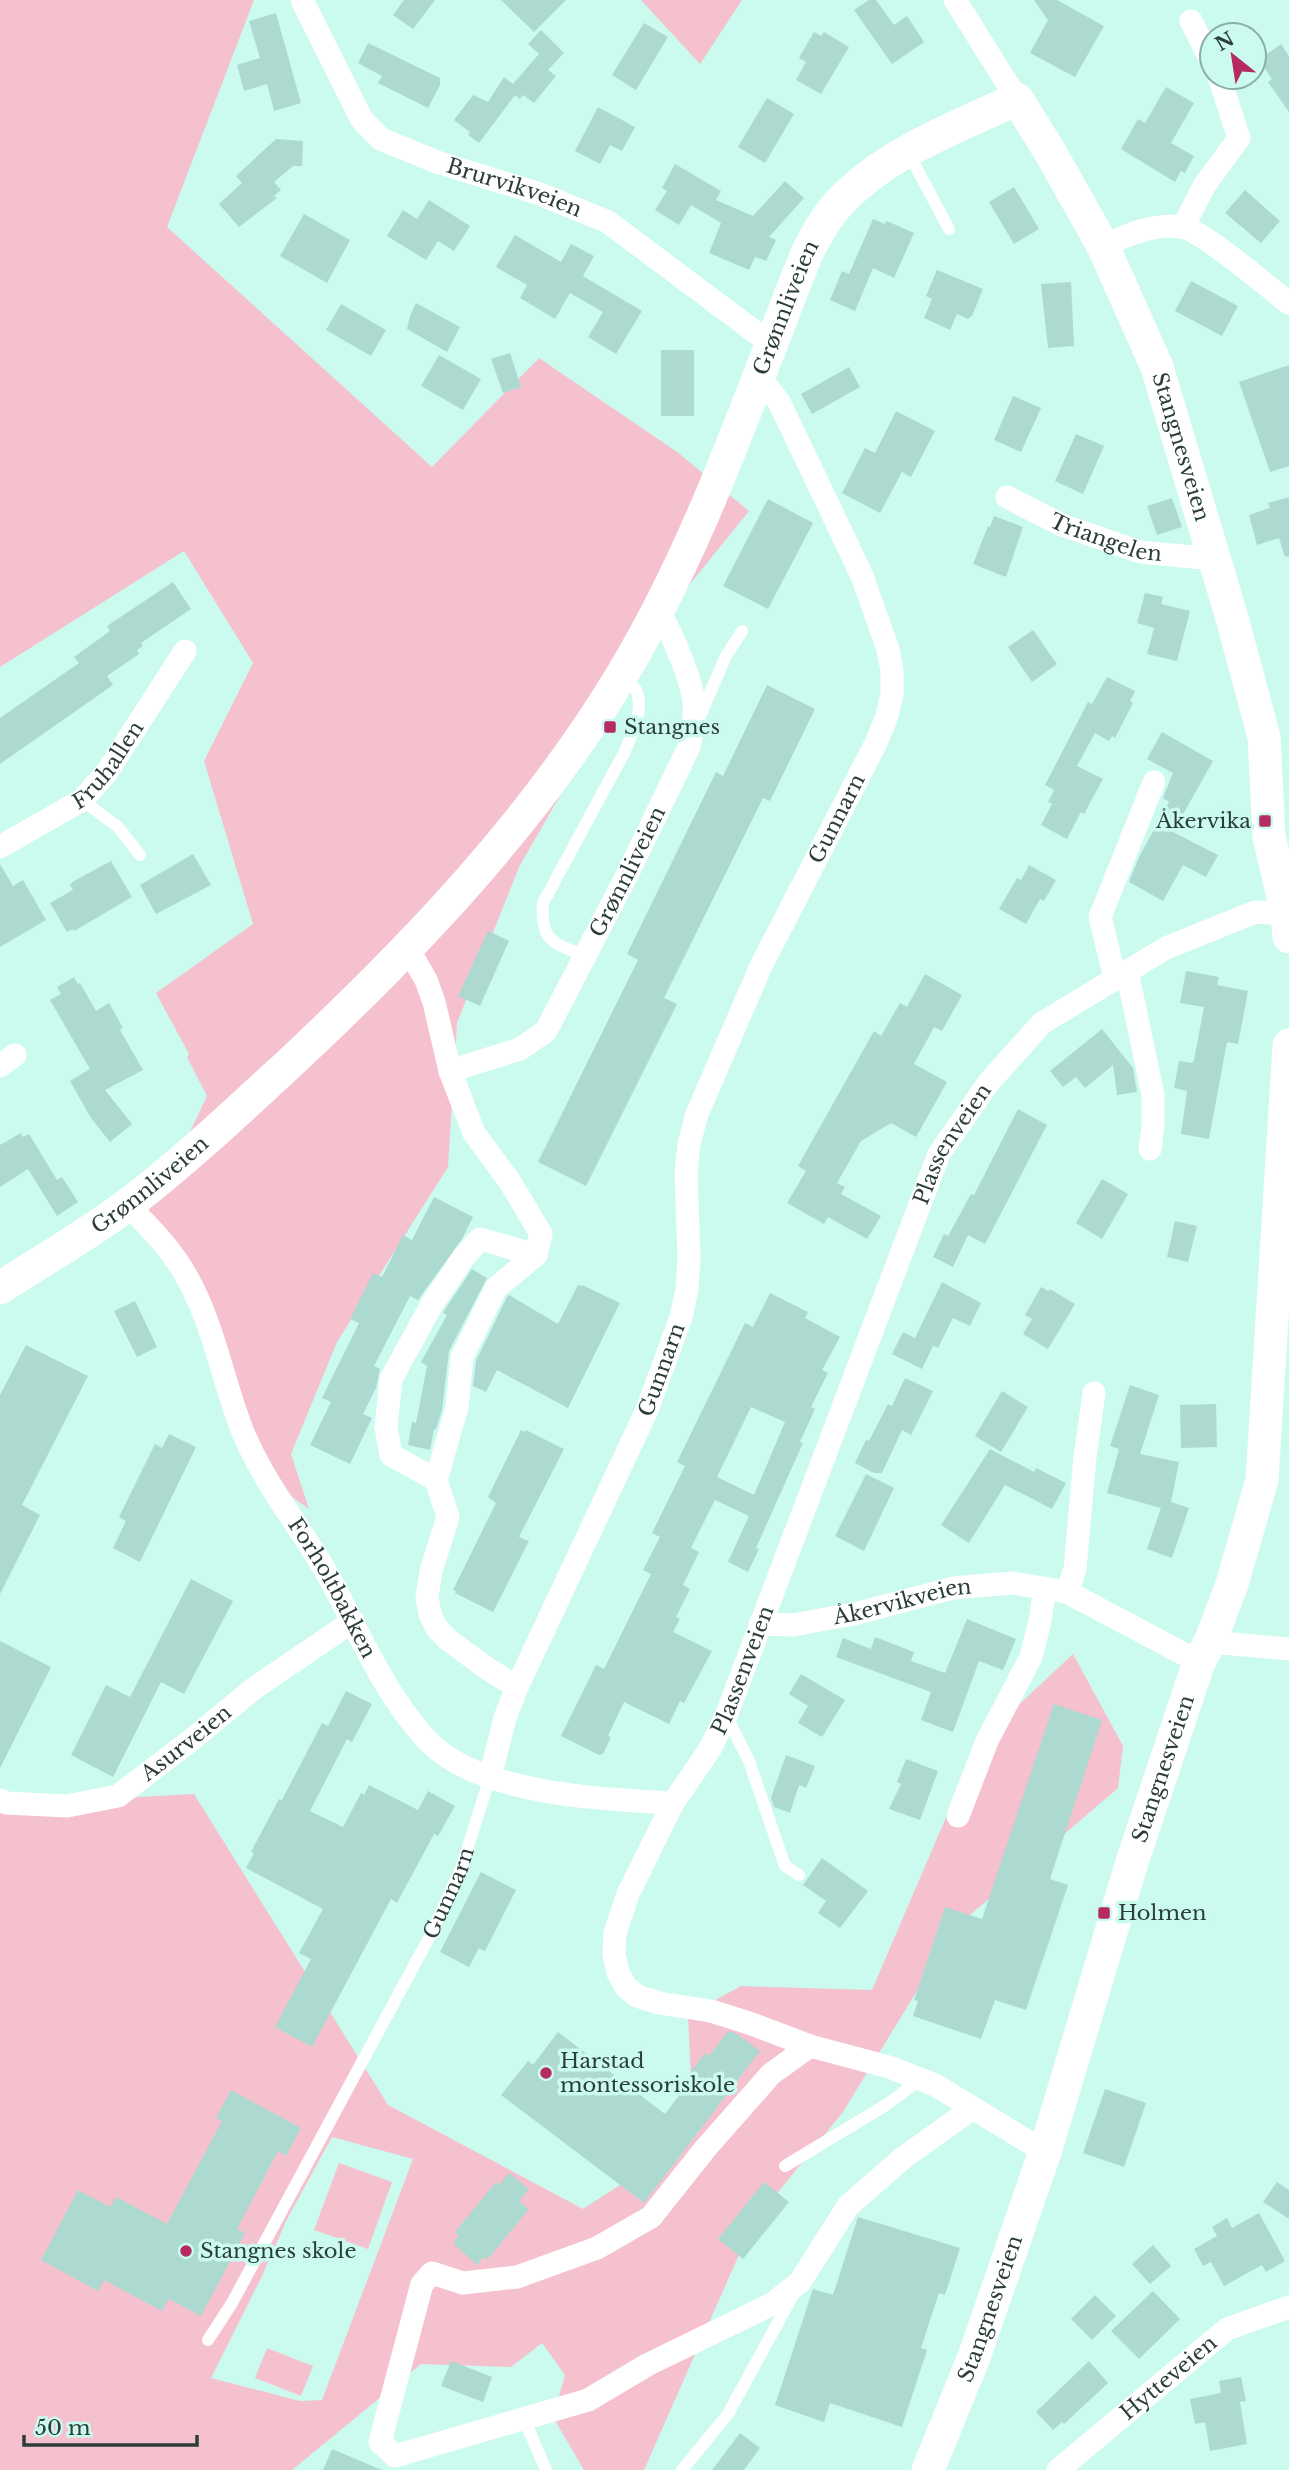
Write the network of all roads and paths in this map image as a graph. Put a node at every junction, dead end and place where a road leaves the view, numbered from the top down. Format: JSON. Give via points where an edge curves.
{"nodes":[{"id":1,"x":302,"y":0,"type":"edge"},
{"id":2,"x":955,"y":0,"type":"edge"},
{"id":3,"x":1191,"y":21,"type":"dead end"},
{"id":4,"x":1198,"y":35,"type":"edge"},
{"id":5,"x":1224,"y":91,"type":"edge"},
{"id":6,"x":1017,"y":99,"type":"junction"},
{"id":7,"x":907,"y":150,"type":"junction"},
{"id":8,"x":1184,"y":227,"type":"junction"},
{"id":9,"x":949,"y":229,"type":"dead end"},
{"id":10,"x":1103,"y":246,"type":"junction"},
{"id":11,"x":1289,"y":303,"type":"edge"},
{"id":12,"x":770,"y":343,"type":"junction"},
{"id":13,"x":759,"y":376,"type":"junction"},
{"id":14,"x":1007,"y":497,"type":"dead end"},
{"id":15,"x":1214,"y":559,"type":"junction"},
{"id":16,"x":657,"y":609,"type":"junction"},
{"id":17,"x":742,"y":631,"type":"dead end"},
{"id":18,"x":185,"y":651,"type":"dead end"},
{"id":19,"x":620,"y":678,"type":"junction"},
{"id":20,"x":692,"y":736,"type":"junction"},
{"id":21,"x":1154,"y":782,"type":"dead end"},
{"id":22,"x":82,"y":800,"type":"junction"},
{"id":23,"x":0,"y":847,"type":"edge"},
{"id":24,"x":140,"y":855,"type":"dead end"},
{"id":25,"x":1288,"y":925,"type":"edge"},
{"id":26,"x":408,"y":949,"type":"junction"},
{"id":27,"x":586,"y":957,"type":"junction"},
{"id":28,"x":1121,"y":975,"type":"junction"},
{"id":29,"x":1289,"y":1059,"type":"edge"},
{"id":30,"x":450,"y":1071,"type":"junction"},
{"id":31,"x":1150,"y":1149,"type":"dead end"},
{"id":32,"x":127,"y":1205,"type":"junction"},
{"id":33,"x":536,"y":1255,"type":"junction"},
{"id":34,"x":0,"y":1288,"type":"edge"},
{"id":35,"x":1094,"y":1393,"type":"dead end"},
{"id":36,"x":436,"y":1480,"type":"junction"},
{"id":37,"x":1056,"y":1590,"type":"junction"},
{"id":38,"x":352,"y":1621,"type":"junction"},
{"id":39,"x":760,"y":1624,"type":"junction"},
{"id":40,"x":1289,"y":1649,"type":"edge"},
{"id":41,"x":1205,"y":1652,"type":"junction"},
{"id":42,"x":517,"y":1687,"type":"junction"},
{"id":43,"x":726,"y":1716,"type":"junction"},
{"id":44,"x":490,"y":1777,"type":"junction"},
{"id":45,"x":0,"y":1800,"type":"edge"},
{"id":46,"x":673,"y":1803,"type":"junction"},
{"id":47,"x":958,"y":1816,"type":"dead end"},
{"id":48,"x":799,"y":1875,"type":"dead end"},
{"id":49,"x":810,"y":2046,"type":"junction"},
{"id":50,"x":921,"y":2080,"type":"junction"},
{"id":51,"x":973,"y":2108,"type":"junction"},
{"id":52,"x":1045,"y":2151,"type":"junction"},
{"id":53,"x":785,"y":2166,"type":"dead end"},
{"id":54,"x":800,"y":2282,"type":"junction"},
{"id":55,"x":1289,"y":2307,"type":"edge"},
{"id":56,"x":208,"y":2340,"type":"dead end"},
{"id":57,"x":524,"y":2419,"type":"junction"},
{"id":58,"x":392,"y":2463,"type":"edge"},
{"id":59,"x":546,"y":2470,"type":"edge"},
{"id":60,"x":682,"y":2470,"type":"edge"},
{"id":61,"x":928,"y":2470,"type":"edge"},
{"id":62,"x":1058,"y":2470,"type":"edge"}],
"edges":[{"from":1,"to":12,"type":"street","name":"Brurvikveien","via":[[362,120],[381,139],[608,222]]},
{"from":2,"to":6,"type":"street","name":"Stangnesveien"},
{"from":3,"to":4,"type":"street"},
{"from":5,"to":8,"type":"street","via":[[1239,138],[1204,186]]},
{"from":6,"to":7,"type":"main road","name":"Grønnliveien"},
{"from":6,"to":10,"type":"main road","name":"Stangnesveien"},
{"from":7,"to":9,"type":"lane"},
{"from":7,"to":12,"type":"main road","name":"Grønnliveien","via":[[866,177],[821,227]]},
{"from":8,"to":10,"type":"street","via":[[1142,230]]},
{"from":8,"to":11,"type":"street"},
{"from":10,"to":15,"type":"main road","name":"Stangnesveien","via":[[1157,367]]},
{"from":12,"to":13,"type":"main road","name":"Grønnliveien"},
{"from":13,"to":16,"type":"main road","name":"Grønnliveien","via":[[716,487]]},
{"from":13,"to":42,"type":"street","name":"Gunnarn","via":[[779,402],[862,576],[888,649],[892,694],[876,743],[761,966],[697,1114],[685,1173],[688,1257],[681,1317],[647,1410]]},
{"from":14,"to":15,"type":"street","name":"Triangelen","via":[[1062,525],[1140,552]]},
{"from":15,"to":25,"type":"main road","name":"Stangnesveien","via":[[1264,737],[1269,837]]},
{"from":16,"to":19,"type":"main road","name":"Grønnliveien"},
{"from":16,"to":20,"type":"street","name":"Grønnliveien","via":[[669,626],[692,695]]},
{"from":17,"to":20,"type":"lane","via":[[726,656]]},
{"from":18,"to":22,"type":"street","name":"Fruhallen","via":[[107,772]]},
{"from":19,"to":26,"type":"main road","name":"Grønnliveien","via":[[527,811]]},
{"from":19,"to":27,"type":"lane","via":[[637,692],[634,727],[543,903],[542,921],[551,940]]},
{"from":20,"to":27,"type":"street","name":"Grønnliveien"},
{"from":21,"to":28,"type":"street","via":[[1100,917]]},
{"from":22,"to":23,"type":"street","name":"Fruhallen"},
{"from":22,"to":24,"type":"lane","via":[[118,827]]},
{"from":25,"to":28,"type":"street","name":"Plassenveien","via":[[1255,912],[1166,948]]},
{"from":26,"to":30,"type":"street","via":[[434,1002]]},
{"from":26,"to":32,"type":"main road","name":"Grønnliveien","via":[[241,1109]]},
{"from":27,"to":30,"type":"street","name":"Grønnliveien","via":[[547,1031],[510,1054]]},
{"from":28,"to":31,"type":"street","via":[[1153,1095]]},
{"from":28,"to":39,"type":"street","name":"Plassenveien","via":[[1042,1023],[989,1082],[939,1154]]},
{"from":29,"to":41,"type":"main road","name":"Stangnesveien","via":[[1262,1480],[1232,1584]]},
{"from":30,"to":33,"type":"street","via":[[474,1133],[541,1234]]},
{"from":32,"to":34,"type":"main road","name":"Grønnliveien"},
{"from":32,"to":38,"type":"street","name":"Forholtbakken","via":[[191,1283],[245,1439]]},
{"from":33,"to":36,"type":"street","via":[[496,1288],[462,1357],[457,1406]]},
{"from":33,"to":36,"type":"street","via":[[480,1239],[432,1304],[391,1379],[386,1427],[391,1455]]},
{"from":35,"to":37,"type":"street","via":[[1075,1569]]},
{"from":36,"to":42,"type":"street","via":[[448,1517],[431,1571],[430,1614],[447,1639]]},
{"from":37,"to":39,"type":"street","name":"Åkervikveien","via":[[1012,1583],[953,1588],[793,1625]]},
{"from":37,"to":41,"type":"street","name":"Åkervikveien"},
{"from":37,"to":47,"type":"street","via":[[1031,1657],[987,1741]]},
{"from":38,"to":44,"type":"street","name":"Forholtbakken","via":[[402,1710],[428,1742],[446,1757]]},
{"from":38,"to":45,"type":"street","name":"Asurveien","via":[[253,1689],[118,1796],[66,1806]]},
{"from":39,"to":43,"type":"street","name":"Plassenveien"},
{"from":40,"to":41,"type":"street"},
{"from":41,"to":52,"type":"main road","name":"Stangnesveien","via":[[1132,1862]]},
{"from":42,"to":44,"type":"street","name":"Gunnarn"},
{"from":43,"to":46,"type":"street","name":"Plassenveien"},
{"from":43,"to":48,"type":"lane","via":[[750,1761],[785,1866]]},
{"from":44,"to":46,"type":"street","name":"Forholtbakken","via":[[522,1787],[615,1801]]},
{"from":44,"to":56,"type":"lane","name":"Gunnarn","via":[[461,1869],[431,1934]]},
{"from":46,"to":49,"type":"street","name":"Plassenveien","via":[[628,1894],[615,1933],[618,1973],[637,1996],[711,2011]]},
{"from":49,"to":50,"type":"street","name":"Plassenveien"},
{"from":49,"to":58,"type":"street","via":[[771,2074],[652,2217],[597,2248],[517,2277],[463,2283],[432,2273],[422,2284],[380,2442]]},
{"from":50,"to":51,"type":"street","name":"Plassenveien"},
{"from":50,"to":53,"type":"lane"},
{"from":51,"to":52,"type":"street","name":"Plassenveien"},
{"from":51,"to":54,"type":"street","via":[[903,2158],[848,2206]]},
{"from":52,"to":61,"type":"main road","name":"Stangnesveien","via":[[974,2357]]},
{"from":54,"to":57,"type":"street","via":[[772,2304],[647,2365],[588,2400]]},
{"from":54,"to":60,"type":"lane","via":[[728,2414]]},
{"from":55,"to":62,"type":"street","name":"Hytteveien","via":[[1227,2329]]},
{"from":57,"to":58,"type":"street"},
{"from":57,"to":59,"type":"lane"}]}
